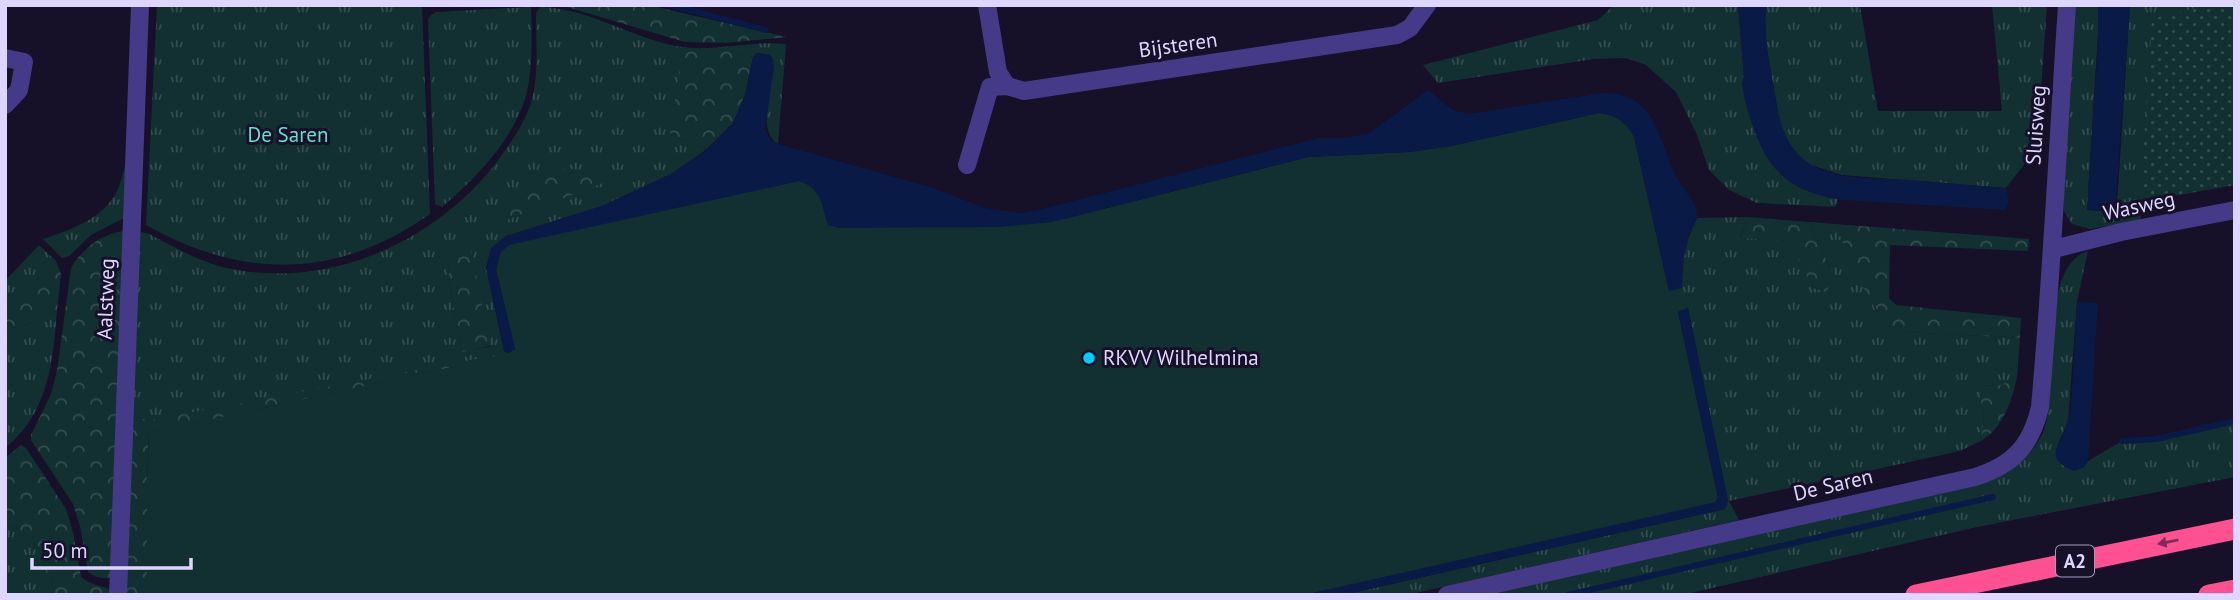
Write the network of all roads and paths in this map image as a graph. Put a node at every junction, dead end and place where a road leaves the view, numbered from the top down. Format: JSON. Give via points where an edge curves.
{"nodes":[{"id":1,"x":140,"y":5,"type":"edge"},
{"id":2,"x":987,"y":5,"type":"edge"},
{"id":3,"x":1427,"y":5,"type":"edge"},
{"id":4,"x":2067,"y":5,"type":"edge"},
{"id":5,"x":5,"y":58,"type":"edge"},
{"id":6,"x":1007,"y":86,"type":"junction"},
{"id":7,"x":5,"y":104,"type":"edge"},
{"id":8,"x":967,"y":165,"type":"dead end"},
{"id":9,"x":2235,"y":210,"type":"edge"},
{"id":10,"x":2054,"y":249,"type":"junction"},
{"id":11,"x":2235,"y":529,"type":"edge"},
{"id":12,"x":2235,"y":590,"type":"edge"},
{"id":13,"x":118,"y":595,"type":"edge"},
{"id":14,"x":1447,"y":595,"type":"edge"},
{"id":15,"x":1916,"y":595,"type":"edge"},
{"id":16,"x":2209,"y":595,"type":"edge"}],
"edges":[{"from":1,"to":13,"type":"street","name":"Aalstweg"},
{"from":2,"to":6,"type":"street","via":[[998,72]]},
{"from":3,"to":6,"type":"street","name":"Bijsteren","via":[[1410,28],[1397,35],[1024,91]]},
{"from":4,"to":10,"type":"street","name":"Sluisweg"},
{"from":5,"to":7,"type":"street","via":[[24,62],[19,90]]},
{"from":6,"to":8,"type":"street","via":[[990,87]]},
{"from":9,"to":10,"type":"street","name":"Wasweg"},
{"from":10,"to":14,"type":"street","name":"De Saren","via":[[2036,426],[2019,451],[1994,471]]},
{"from":11,"to":15,"type":"highway","number":"A2","one_way":true},
{"from":12,"to":16,"type":"highway"}]}
